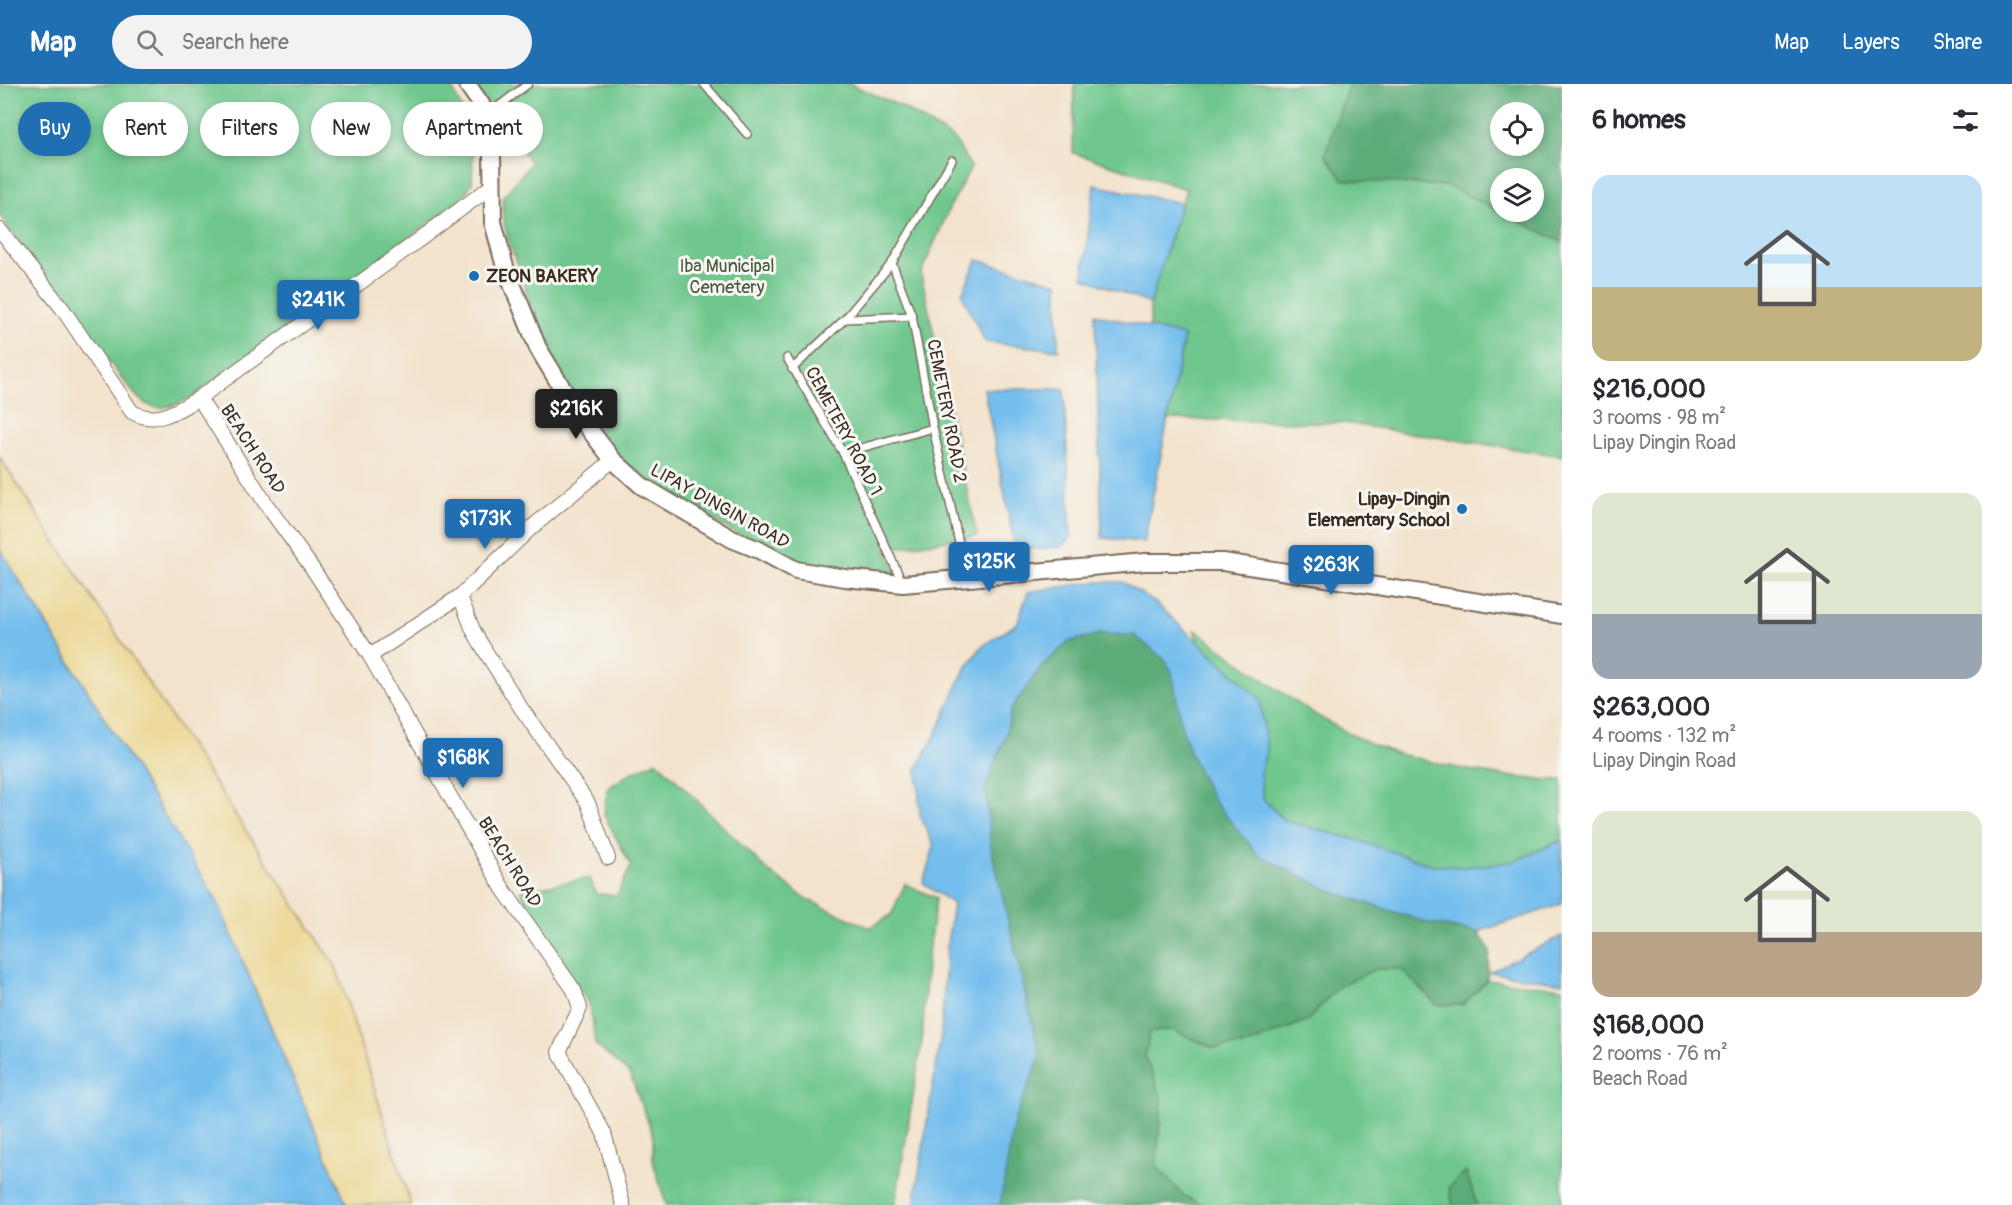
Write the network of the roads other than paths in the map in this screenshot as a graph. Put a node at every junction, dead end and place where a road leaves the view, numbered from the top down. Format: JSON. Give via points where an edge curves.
{"nodes":[{"id":1,"x":467,"y":84,"type":"edge"},
{"id":2,"x":528,"y":84,"type":"edge"},
{"id":3,"x":704,"y":84,"type":"edge"},
{"id":4,"x":480,"y":102,"type":"edge"},
{"id":5,"x":504,"y":102,"type":"edge"},
{"id":6,"x":747,"y":134,"type":"dead end"},
{"id":7,"x":492,"y":156,"type":"edge"},
{"id":8,"x":952,"y":160,"type":"dead end"},
{"id":9,"x":492,"y":186,"type":"junction"},
{"id":10,"x":0,"y":230,"type":"edge"},
{"id":11,"x":892,"y":263,"type":"junction"},
{"id":12,"x":912,"y":316,"type":"junction"},
{"id":13,"x":845,"y":319,"type":"junction"},
{"id":14,"x":787,"y":358,"type":"dead end"},
{"id":15,"x":792,"y":369,"type":"junction"},
{"id":16,"x":199,"y":398,"type":"junction"},
{"id":17,"x":933,"y":428,"type":"junction"},
{"id":18,"x":843,"y":453,"type":"junction"},
{"id":19,"x":613,"y":460,"type":"junction"},
{"id":20,"x":967,"y":578,"type":"junction"},
{"id":21,"x":903,"y":584,"type":"junction"},
{"id":22,"x":460,"y":596,"type":"junction"},
{"id":23,"x":1562,"y":615,"type":"edge"},
{"id":24,"x":370,"y":656,"type":"junction"},
{"id":25,"x":609,"y":858,"type":"dead end"},
{"id":26,"x":623,"y":1205,"type":"edge"}],
"edges":[{"from":1,"to":4,"type":"street","name":"LIPAY DINGIN ROAD"},
{"from":2,"to":5,"type":"lane"},
{"from":3,"to":6,"type":"lane"},
{"from":7,"to":9,"type":"street","name":"LIPAY DINGIN ROAD"},
{"from":8,"to":11,"type":"lane","name":"CEMETERY ROAD 1"},
{"from":9,"to":16,"type":"street"},
{"from":9,"to":19,"type":"street","name":"LIPAY DINGIN ROAD","via":[[493,222],[505,267],[538,348],[579,416]]},
{"from":10,"to":16,"type":"street","via":[[62,308],[132,412],[143,418],[170,415]]},
{"from":11,"to":12,"type":"lane","name":"CEMETERY ROAD 2"},
{"from":11,"to":13,"type":"lane","name":"CEMETERY ROAD 1"},
{"from":12,"to":13,"type":"lane"},
{"from":12,"to":17,"type":"lane","name":"CEMETERY ROAD 2"},
{"from":13,"to":15,"type":"lane","name":"CEMETERY ROAD 1"},
{"from":14,"to":15,"type":"lane"},
{"from":15,"to":18,"type":"lane","name":"CEMETERY ROAD 1"},
{"from":16,"to":24,"type":"street","name":"BEACH ROAD"},
{"from":17,"to":18,"type":"lane"},
{"from":17,"to":20,"type":"lane","name":"CEMETERY ROAD 2"},
{"from":18,"to":21,"type":"lane","name":"CEMETERY ROAD 1"},
{"from":19,"to":21,"type":"street","name":"LIPAY DINGIN ROAD","via":[[663,499],[796,570]]},
{"from":19,"to":22,"type":"street","via":[[531,528]]},
{"from":20,"to":21,"type":"street","name":"LIPAY DINGIN ROAD"},
{"from":20,"to":23,"type":"street","name":"LIPAY DINGIN ROAD","via":[[1145,562],[1223,562]]},
{"from":22,"to":24,"type":"street"},
{"from":22,"to":25,"type":"street","via":[[487,654],[588,803]]},
{"from":24,"to":26,"type":"street","name":"BEACH ROAD","via":[[503,889],[574,990],[580,1008],[559,1052],[604,1133]]}]}
